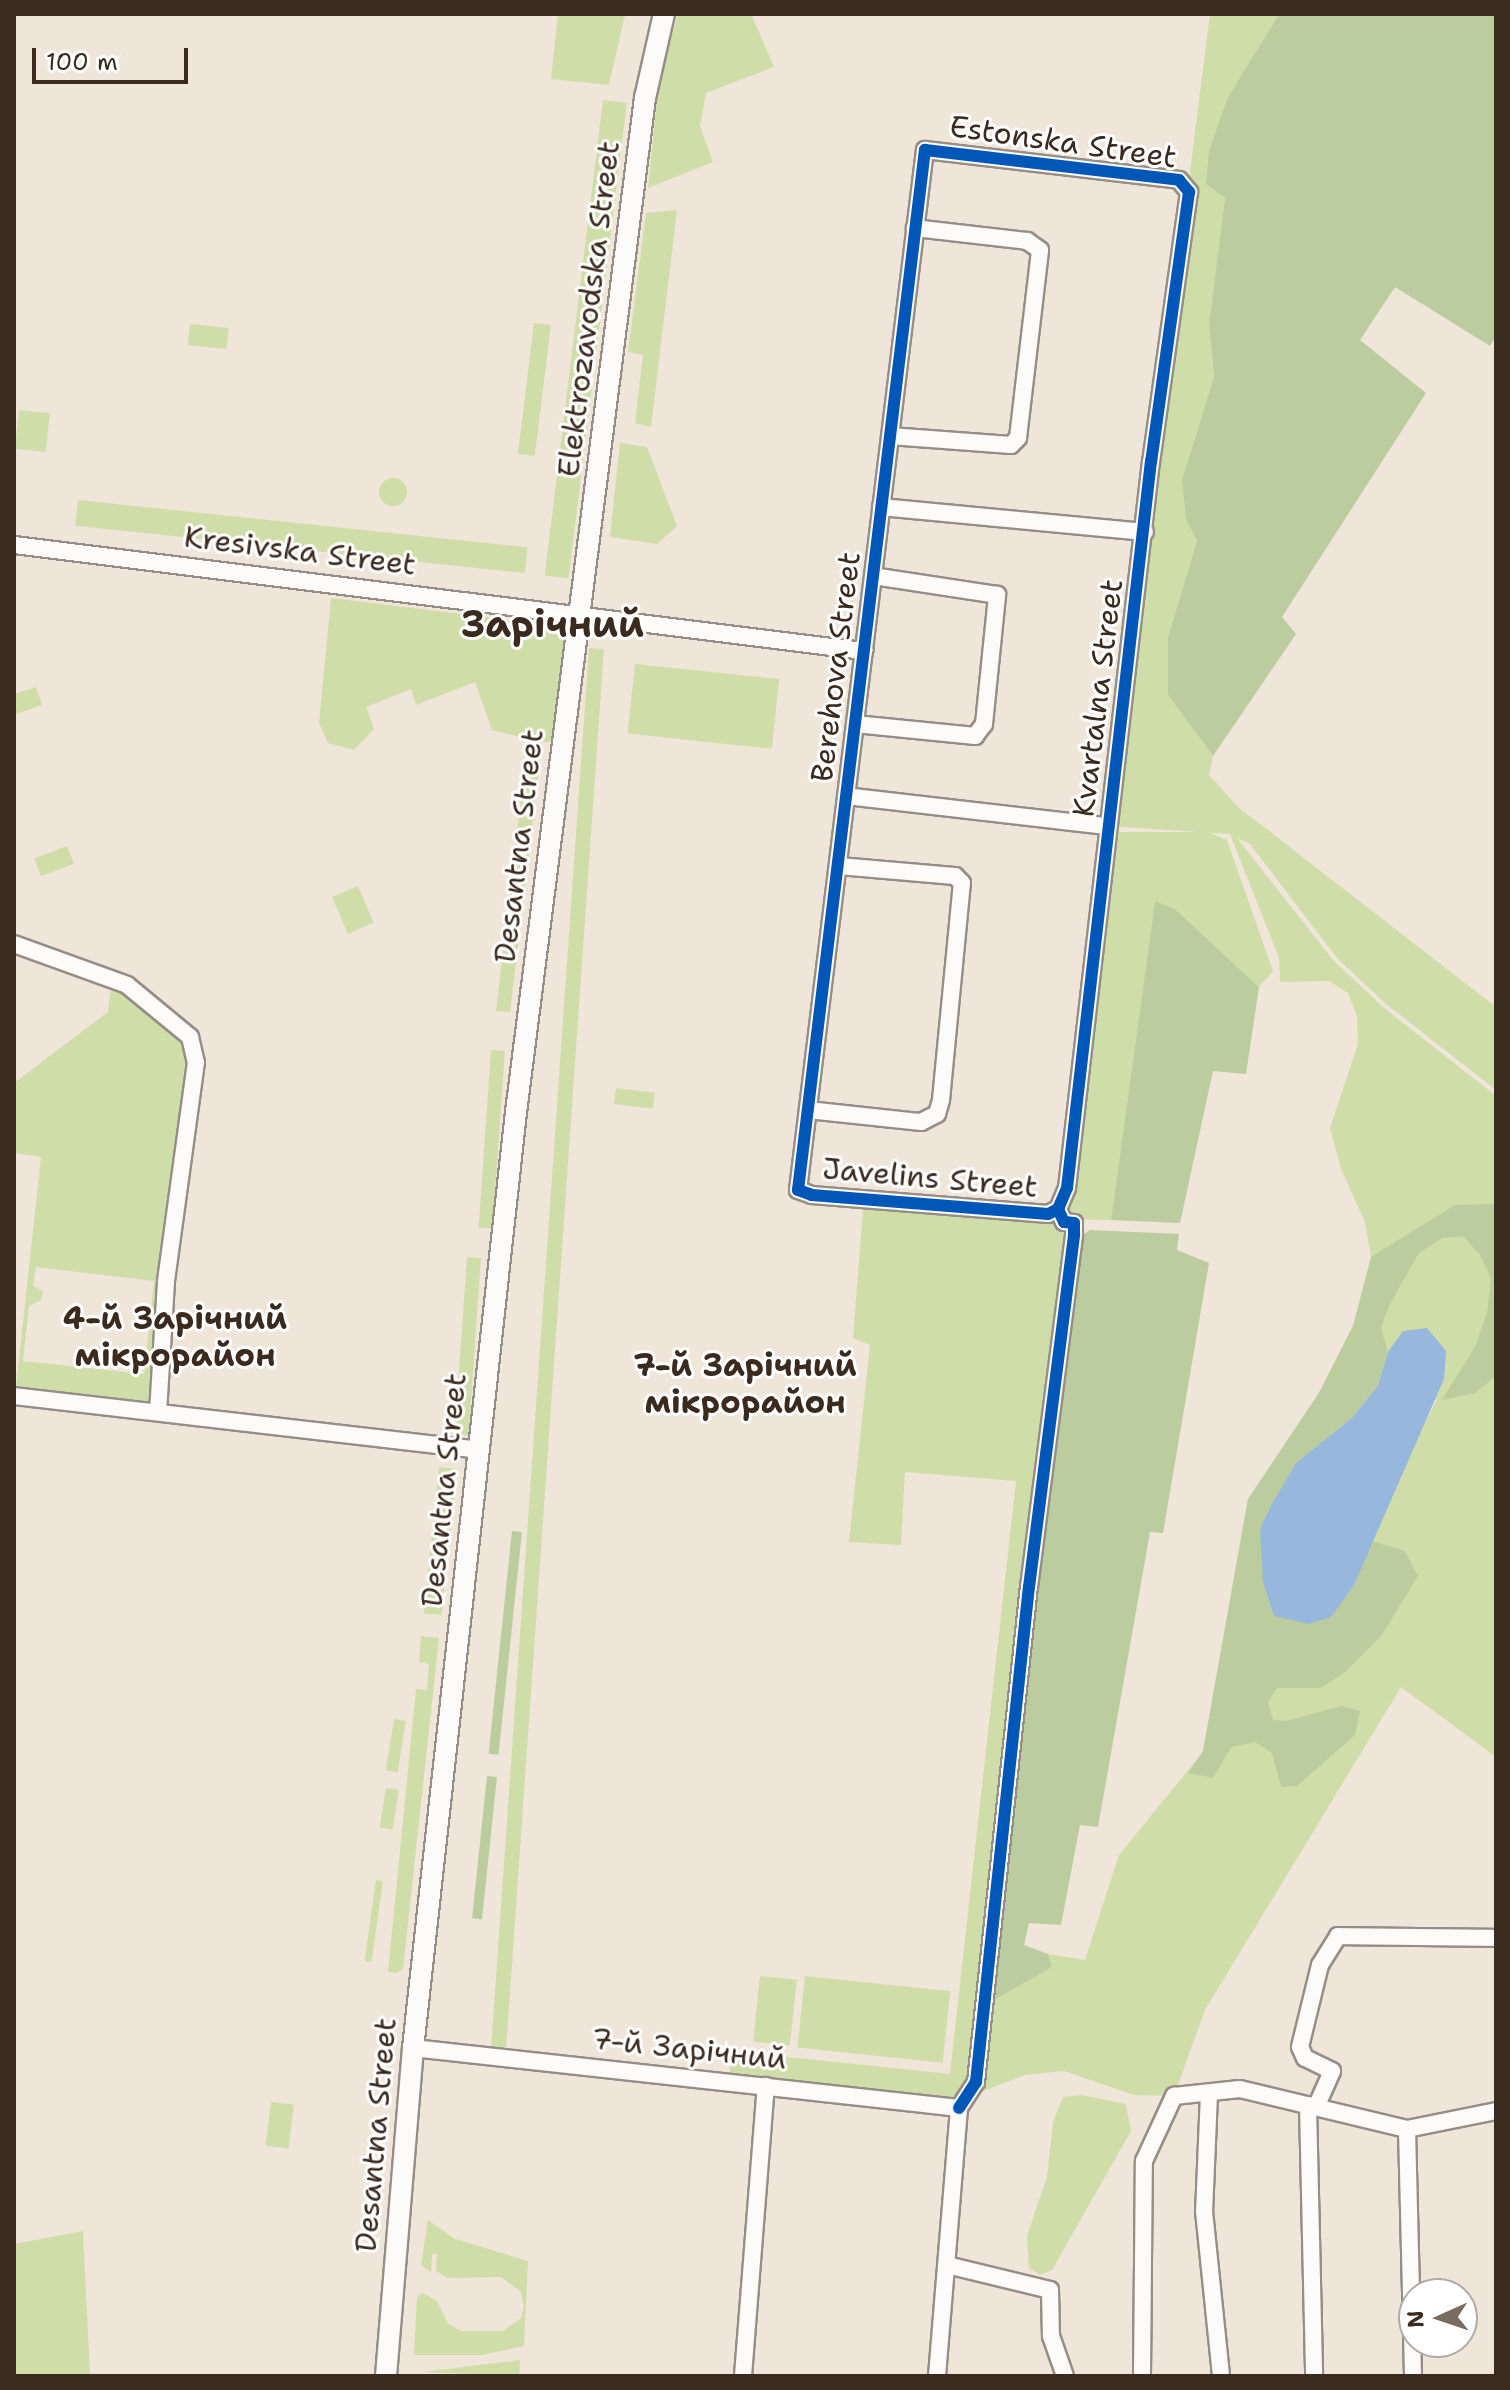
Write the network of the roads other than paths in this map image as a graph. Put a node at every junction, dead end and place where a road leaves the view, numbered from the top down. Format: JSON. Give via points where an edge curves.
{"nodes":[{"id":1,"x":664,"y":14,"type":"edge"},
{"id":2,"x":925,"y":150,"type":"joint"},
{"id":3,"x":1189,"y":192,"type":"joint"},
{"id":4,"x":915,"y":228,"type":"junction"},
{"id":5,"x":890,"y":436,"type":"junction"},
{"id":6,"x":881,"y":507,"type":"junction"},
{"id":7,"x":1145,"y":532,"type":"junction"},
{"id":8,"x":14,"y":545,"type":"edge"},
{"id":9,"x":873,"y":576,"type":"junction"},
{"id":10,"x":579,"y":612,"type":"junction"},
{"id":11,"x":864,"y":651,"type":"junction"},
{"id":12,"x":855,"y":724,"type":"junction"},
{"id":13,"x":846,"y":796,"type":"junction"},
{"id":14,"x":1107,"y":826,"type":"junction"},
{"id":15,"x":838,"y":866,"type":"junction"},
{"id":16,"x":14,"y":944,"type":"edge"},
{"id":17,"x":808,"y":1110,"type":"junction"},
{"id":18,"x":798,"y":1190,"type":"joint"},
{"id":19,"x":1058,"y":1209,"type":"junction"},
{"id":20,"x":14,"y":1396,"type":"edge"},
{"id":21,"x":158,"y":1412,"type":"junction"},
{"id":22,"x":479,"y":1450,"type":"junction"},
{"id":23,"x":1496,"y":1938,"type":"edge"},
{"id":24,"x":413,"y":2048,"type":"junction"},
{"id":25,"x":766,"y":2086,"type":"junction"},
{"id":26,"x":1209,"y":2094,"type":"junction"},
{"id":27,"x":1313,"y":2105,"type":"junction"},
{"id":28,"x":959,"y":2108,"type":"junction"},
{"id":29,"x":1496,"y":2111,"type":"edge"},
{"id":30,"x":1407,"y":2129,"type":"junction"},
{"id":31,"x":947,"y":2265,"type":"junction"},
{"id":32,"x":386,"y":2376,"type":"edge"},
{"id":33,"x":743,"y":2376,"type":"edge"},
{"id":34,"x":937,"y":2376,"type":"edge"},
{"id":35,"x":1065,"y":2376,"type":"edge"},
{"id":36,"x":1142,"y":2376,"type":"edge"},
{"id":37,"x":1221,"y":2376,"type":"edge"},
{"id":38,"x":1314,"y":2376,"type":"edge"},
{"id":39,"x":1413,"y":2376,"type":"edge"}],
"edges":[{"from":1,"to":10,"type":"main road","name":"Elektrozavodska Street","via":[[645,98]]},
{"from":2,"to":3,"type":"street","name":"Estonska Street","via":[[1179,180]]},
{"from":2,"to":4,"type":"street","name":"Berehova Street"},
{"from":3,"to":7,"type":"street","name":"Kvartalna Street"},
{"from":4,"to":5,"type":"street","name":"Berehova Street"},
{"from":4,"to":5,"type":"street","via":[[1027,241],[1040,250],[1018,438],[1011,445]]},
{"from":5,"to":6,"type":"street","name":"Berehova Street"},
{"from":6,"to":7,"type":"street"},
{"from":6,"to":9,"type":"street","name":"Berehova Street"},
{"from":7,"to":14,"type":"street","name":"Kvartalna Street"},
{"from":8,"to":10,"type":"street","name":"Kresivska Street"},
{"from":9,"to":11,"type":"street","name":"Berehova Street"},
{"from":9,"to":12,"type":"street","name":"Berehova Street","via":[[997,595],[986,709],[982,733],[975,736]]},
{"from":10,"to":11,"type":"street","name":"Berehova Street"},
{"from":10,"to":22,"type":"main road","name":"Desantna Street"},
{"from":11,"to":12,"type":"street","name":"Berehova Street"},
{"from":12,"to":13,"type":"street","name":"Berehova Street"},
{"from":13,"to":14,"type":"street"},
{"from":13,"to":15,"type":"street","name":"Berehova Street"},
{"from":14,"to":19,"type":"street","name":"Kvartalna Street","via":[[1070,1164]]},
{"from":15,"to":17,"type":"street","name":"Berehova Street"},
{"from":15,"to":17,"type":"street","via":[[955,876],[962,883],[941,1100],[931,1120],[921,1122]]},
{"from":16,"to":21,"type":"street","via":[[127,985],[190,1037],[196,1062],[166,1282]]},
{"from":17,"to":18,"type":"street","name":"Berehova Street"},
{"from":18,"to":19,"type":"street","name":"Javelins Street","via":[[1031,1214]]},
{"from":19,"to":28,"type":"street","via":[[1064,1222],[1074,1223],[1074,1234],[1029,1587],[976,2082]]},
{"from":20,"to":21,"type":"street"},
{"from":21,"to":22,"type":"street"},
{"from":22,"to":24,"type":"main road","name":"Desantna Street"},
{"from":23,"to":27,"type":"street","via":[[1338,1936],[1320,1965],[1300,2047],[1305,2058],[1332,2071]]},
{"from":24,"to":25,"type":"street","name":"7-й Зарічний"},
{"from":24,"to":32,"type":"main road","name":"Desantna Street"},
{"from":25,"to":28,"type":"street","name":"7-й Зарічний"},
{"from":25,"to":33,"type":"street"},
{"from":26,"to":27,"type":"street","via":[[1231,2088]]},
{"from":26,"to":36,"type":"street","via":[[1174,2096],[1144,2161]]},
{"from":26,"to":37,"type":"street","via":[[1204,2211]]},
{"from":27,"to":30,"type":"street"},
{"from":27,"to":38,"type":"street"},
{"from":28,"to":31,"type":"street"},
{"from":29,"to":30,"type":"street"},
{"from":30,"to":39,"type":"street"},
{"from":31,"to":34,"type":"street"},
{"from":31,"to":35,"type":"street","via":[[1050,2290],[1051,2336]]}]}
